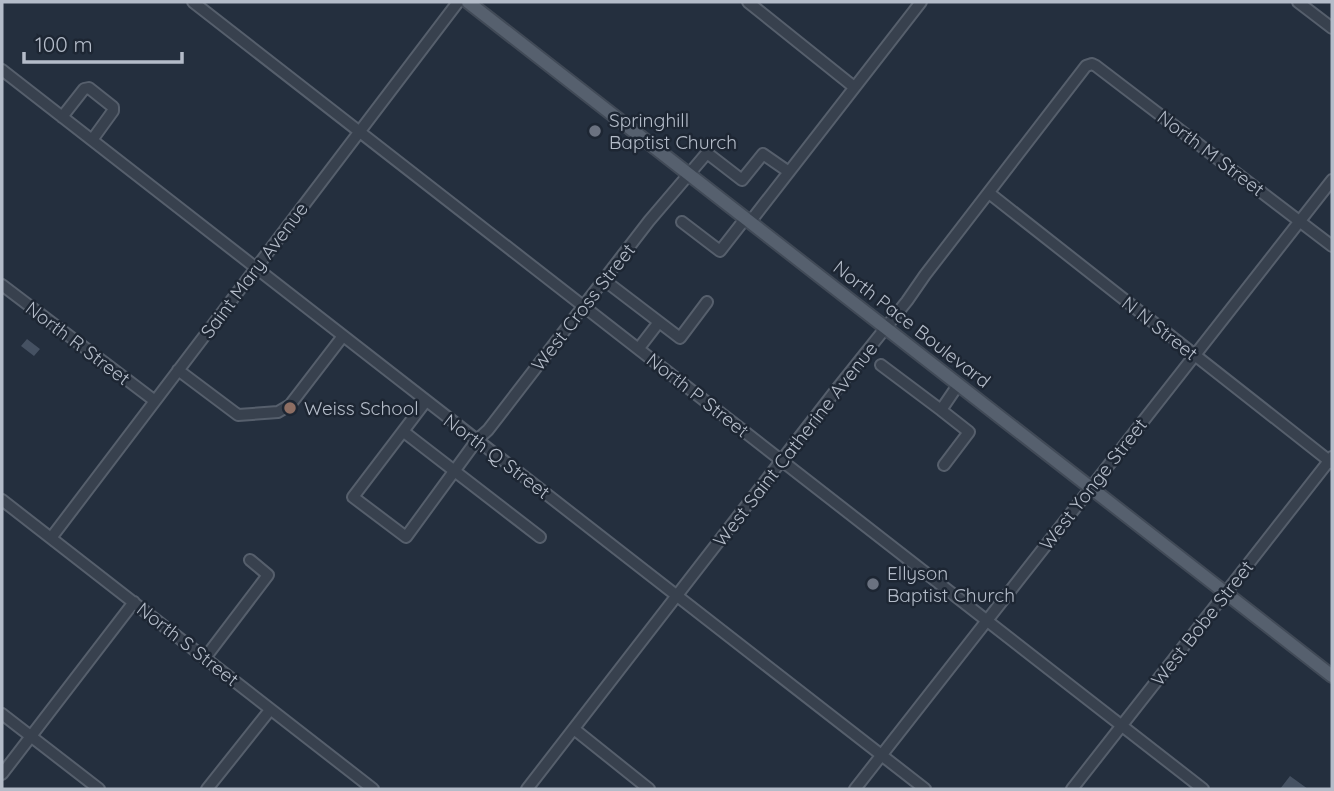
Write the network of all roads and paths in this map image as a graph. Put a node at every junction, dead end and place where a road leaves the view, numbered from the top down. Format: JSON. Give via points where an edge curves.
{"nodes":[{"id":1,"x":193,"y":2,"type":"edge"},
{"id":2,"x":458,"y":2,"type":"edge"},
{"id":3,"x":468,"y":2,"type":"edge"},
{"id":4,"x":748,"y":2,"type":"edge"},
{"id":5,"x":921,"y":2,"type":"edge"},
{"id":6,"x":1298,"y":2,"type":"edge"},
{"id":7,"x":1332,"y":28,"type":"edge"},
{"id":8,"x":1089,"y":64,"type":"joint"},
{"id":9,"x":2,"y":70,"type":"edge"},
{"id":10,"x":854,"y":87,"type":"junction"},
{"id":11,"x":62,"y":117,"type":"junction"},
{"id":12,"x":360,"y":131,"type":"junction"},
{"id":13,"x":92,"y":140,"type":"junction"},
{"id":14,"x":789,"y":172,"type":"junction"},
{"id":15,"x":688,"y":174,"type":"junction"},
{"id":16,"x":1332,"y":180,"type":"edge"},
{"id":17,"x":989,"y":193,"type":"junction"},
{"id":18,"x":748,"y":220,"type":"junction"},
{"id":19,"x":1300,"y":221,"type":"junction"},
{"id":20,"x":682,"y":222,"type":"dead end"},
{"id":21,"x":1332,"y":246,"type":"edge"},
{"id":22,"x":256,"y":268,"type":"junction"},
{"id":23,"x":604,"y":280,"type":"junction"},
{"id":24,"x":2,"y":285,"type":"edge"},
{"id":25,"x":707,"y":302,"type":"dead end"},
{"id":26,"x":584,"y":306,"type":"junction"},
{"id":27,"x":659,"y":322,"type":"junction"},
{"id":28,"x":886,"y":328,"type":"junction"},
{"id":29,"x":343,"y":336,"type":"junction"},
{"id":30,"x":639,"y":348,"type":"junction"},
{"id":31,"x":1194,"y":355,"type":"junction"},
{"id":32,"x":881,"y":365,"type":"dead end"},
{"id":33,"x":178,"y":370,"type":"junction"},
{"id":34,"x":958,"y":385,"type":"junction"},
{"id":35,"x":155,"y":401,"type":"junction"},
{"id":36,"x":426,"y":401,"type":"junction"},
{"id":37,"x":940,"y":410,"type":"junction"},
{"id":38,"x":404,"y":432,"type":"junction"},
{"id":39,"x":477,"y":440,"type":"junction"},
{"id":40,"x":782,"y":460,"type":"junction"},
{"id":41,"x":1331,"y":460,"type":"edge"},
{"id":42,"x":944,"y":465,"type":"dead end"},
{"id":43,"x":455,"y":471,"type":"junction"},
{"id":44,"x":1090,"y":488,"type":"junction"},
{"id":45,"x":2,"y":500,"type":"edge"},
{"id":46,"x":540,"y":537,"type":"dead end"},
{"id":47,"x":51,"y":538,"type":"junction"},
{"id":48,"x":250,"y":560,"type":"dead end"},
{"id":49,"x":1226,"y":593,"type":"junction"},
{"id":50,"x":677,"y":596,"type":"junction"},
{"id":51,"x":134,"y":602,"type":"junction"},
{"id":52,"x":987,"y":621,"type":"junction"},
{"id":53,"x":205,"y":658,"type":"junction"},
{"id":54,"x":1332,"y":676,"type":"edge"},
{"id":55,"x":270,"y":709,"type":"junction"},
{"id":56,"x":2,"y":714,"type":"edge"},
{"id":57,"x":1122,"y":726,"type":"junction"},
{"id":58,"x":574,"y":729,"type":"junction"},
{"id":59,"x":31,"y":736,"type":"junction"},
{"id":60,"x":881,"y":756,"type":"junction"},
{"id":61,"x":2,"y":774,"type":"edge"},
{"id":62,"x":99,"y":789,"type":"edge"},
{"id":63,"x":207,"y":789,"type":"edge"},
{"id":64,"x":373,"y":789,"type":"edge"},
{"id":65,"x":527,"y":789,"type":"edge"},
{"id":66,"x":649,"y":789,"type":"edge"},
{"id":67,"x":855,"y":789,"type":"edge"},
{"id":68,"x":925,"y":789,"type":"edge"},
{"id":69,"x":1073,"y":789,"type":"edge"},
{"id":70,"x":1203,"y":789,"type":"edge"}],
"edges":[{"from":1,"to":12,"type":"street","name":"North P Street"},
{"from":2,"to":12,"type":"street","name":"Saint Mary Avenue"},
{"from":3,"to":15,"type":"main road","name":"North Pace Boulevard"},
{"from":4,"to":10,"type":"street"},
{"from":5,"to":10,"type":"street"},
{"from":6,"to":7,"type":"street"},
{"from":8,"to":17,"type":"street","name":"West Saint Catherine Avenue"},
{"from":8,"to":19,"type":"street","name":"North M Street"},
{"from":9,"to":11,"type":"street","name":"North Q Street"},
{"from":10,"to":14,"type":"street"},
{"from":11,"to":13,"type":"street","name":"North Q Street"},
{"from":11,"to":13,"type":"street","via":[[89,88],[113,107]]},
{"from":12,"to":22,"type":"street","name":"Saint Mary Avenue"},
{"from":12,"to":26,"type":"street","name":"North P Street"},
{"from":13,"to":22,"type":"street","name":"North Q Street"},
{"from":14,"to":15,"type":"street","name":"West Cross Street","via":[[763,154],[742,180],[707,153]]},
{"from":14,"to":18,"type":"street"},
{"from":15,"to":18,"type":"main road","name":"North Pace Boulevard"},
{"from":15,"to":23,"type":"street","name":"West Cross Street"},
{"from":16,"to":19,"type":"street","name":"West Yonge Street"},
{"from":17,"to":28,"type":"street","name":"West Saint Catherine Avenue"},
{"from":17,"to":31,"type":"street","name":"N N Street"},
{"from":18,"to":20,"type":"street","via":[[720,251]]},
{"from":18,"to":28,"type":"main road","name":"North Pace Boulevard"},
{"from":19,"to":21,"type":"street","name":"North M Street"},
{"from":19,"to":31,"type":"street","name":"West Yonge Street"},
{"from":22,"to":29,"type":"street","name":"North Q Street"},
{"from":22,"to":33,"type":"street","name":"Saint Mary Avenue"},
{"from":23,"to":26,"type":"street","name":"West Cross Street"},
{"from":23,"to":27,"type":"street"},
{"from":24,"to":35,"type":"street","name":"North R Street"},
{"from":25,"to":27,"type":"street","via":[[680,338]]},
{"from":26,"to":30,"type":"street","name":"North P Street"},
{"from":26,"to":39,"type":"street","name":"West Cross Street"},
{"from":27,"to":30,"type":"street"},
{"from":28,"to":34,"type":"main road","name":"North Pace Boulevard"},
{"from":28,"to":40,"type":"street","name":"West Saint Catherine Avenue"},
{"from":29,"to":33,"type":"street","via":[[290,405],[278,412],[238,415]]},
{"from":29,"to":36,"type":"street","name":"North Q Street"},
{"from":30,"to":40,"type":"street","name":"North P Street"},
{"from":31,"to":41,"type":"street","name":"N N Street"},
{"from":31,"to":44,"type":"street","name":"West Yonge Street"},
{"from":32,"to":37,"type":"street"},
{"from":33,"to":35,"type":"street","name":"Saint Mary Avenue"},
{"from":34,"to":37,"type":"street"},
{"from":34,"to":44,"type":"main road","name":"North Pace Boulevard"},
{"from":35,"to":47,"type":"street","name":"Saint Mary Avenue"},
{"from":36,"to":38,"type":"street"},
{"from":36,"to":39,"type":"street","name":"North Q Street"},
{"from":37,"to":42,"type":"street","via":[[969,432]]},
{"from":38,"to":43,"type":"street"},
{"from":38,"to":43,"type":"street","name":"West Cross Street","via":[[353,497],[406,537]]},
{"from":39,"to":43,"type":"street","name":"West Cross Street"},
{"from":39,"to":50,"type":"street","name":"North Q Street"},
{"from":40,"to":50,"type":"street","name":"West Saint Catherine Avenue"},
{"from":40,"to":52,"type":"street","name":"North P Street"},
{"from":41,"to":49,"type":"street","name":"West Bobe Street"},
{"from":43,"to":46,"type":"street"},
{"from":44,"to":49,"type":"main road","name":"North Pace Boulevard"},
{"from":44,"to":52,"type":"street","name":"West Yonge Street"},
{"from":45,"to":47,"type":"street","name":"North S Street"},
{"from":47,"to":51,"type":"street","name":"North S Street"},
{"from":48,"to":53,"type":"street","via":[[268,575]]},
{"from":49,"to":54,"type":"main road","name":"North Pace Boulevard"},
{"from":49,"to":57,"type":"street","name":"West Bobe Street"},
{"from":50,"to":58,"type":"street","name":"West Saint Catherine Avenue"},
{"from":50,"to":60,"type":"street","name":"North Q Street"},
{"from":51,"to":53,"type":"street","name":"North S Street"},
{"from":51,"to":59,"type":"street"},
{"from":52,"to":57,"type":"street","name":"North P Street"},
{"from":52,"to":60,"type":"street","name":"West Yonge Street"},
{"from":53,"to":55,"type":"street","name":"North S Street"},
{"from":55,"to":63,"type":"street"},
{"from":55,"to":64,"type":"street","name":"North S Street"},
{"from":56,"to":59,"type":"street"},
{"from":57,"to":69,"type":"street","name":"West Bobe Street"},
{"from":57,"to":70,"type":"street","name":"North P Street"},
{"from":58,"to":65,"type":"street","name":"West Saint Catherine Avenue"},
{"from":58,"to":66,"type":"street"},
{"from":59,"to":61,"type":"street"},
{"from":59,"to":62,"type":"street"},
{"from":60,"to":67,"type":"street","name":"West Yonge Street"},
{"from":60,"to":68,"type":"street","name":"North Q Street"}]}
